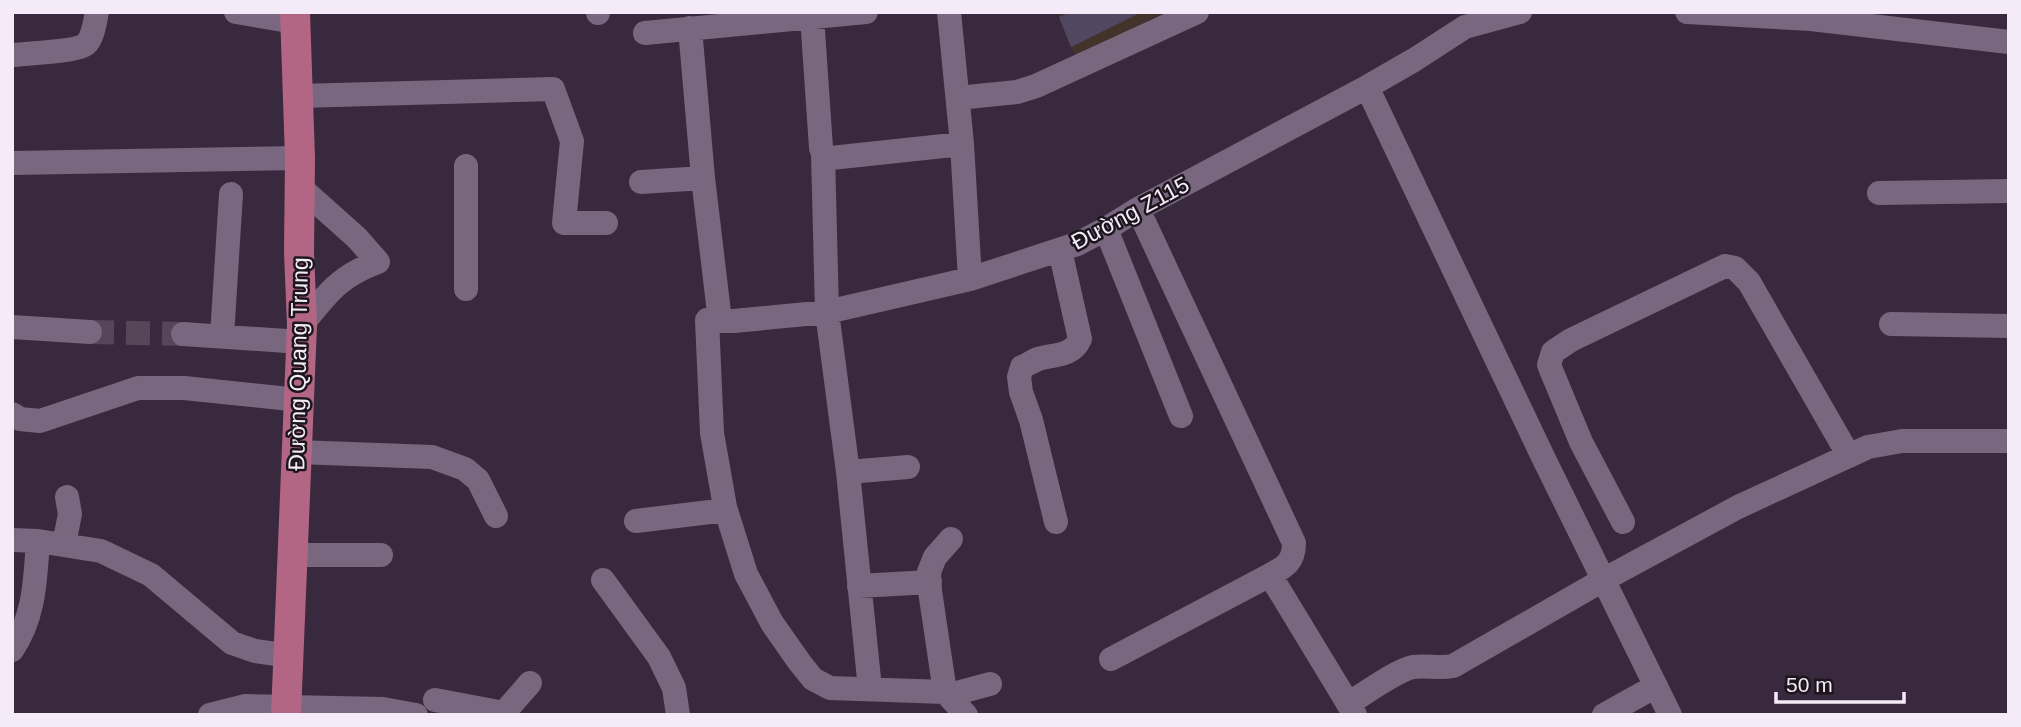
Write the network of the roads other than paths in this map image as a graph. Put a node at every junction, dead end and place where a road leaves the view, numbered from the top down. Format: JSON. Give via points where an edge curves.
{"nodes":[{"id":1,"x":97,"y":12,"type":"edge"},
{"id":2,"x":236,"y":12,"type":"edge"},
{"id":3,"x":866,"y":12,"type":"edge"},
{"id":4,"x":949,"y":12,"type":"edge"},
{"id":5,"x":1197,"y":12,"type":"edge"},
{"id":6,"x":1520,"y":12,"type":"edge"},
{"id":7,"x":1687,"y":12,"type":"edge"},
{"id":8,"x":812,"y":16,"type":"junction"},
{"id":9,"x":1812,"y":16,"type":"edge"},
{"id":10,"x":295,"y":17,"type":"edge"},
{"id":11,"x":1460,"y":19,"type":"edge"},
{"id":12,"x":690,"y":28,"type":"junction"},
{"id":13,"x":645,"y":33,"type":"dead end"},
{"id":14,"x":2009,"y":42,"type":"edge"},
{"id":15,"x":14,"y":55,"type":"edge"},
{"id":16,"x":1367,"y":87,"type":"junction"},
{"id":17,"x":298,"y":96,"type":"junction"},
{"id":18,"x":958,"y":98,"type":"junction"},
{"id":19,"x":962,"y":144,"type":"junction"},
{"id":20,"x":823,"y":154,"type":"junction"},
{"id":21,"x":300,"y":158,"type":"junction"},
{"id":22,"x":12,"y":163,"type":"edge"},
{"id":23,"x":466,"y":166,"type":"dead end"},
{"id":24,"x":703,"y":178,"type":"junction"},
{"id":25,"x":641,"y":182,"type":"dead end"},
{"id":26,"x":301,"y":188,"type":"junction"},
{"id":27,"x":2009,"y":191,"type":"edge"},
{"id":28,"x":1879,"y":193,"type":"dead end"},
{"id":29,"x":231,"y":194,"type":"dead end"},
{"id":30,"x":1138,"y":209,"type":"junction"},
{"id":31,"x":606,"y":223,"type":"dead end"},
{"id":32,"x":1106,"y":229,"type":"junction"},
{"id":33,"x":1060,"y":250,"type":"junction"},
{"id":34,"x":970,"y":279,"type":"junction"},
{"id":35,"x":466,"y":289,"type":"dead end"},
{"id":36,"x":827,"y":312,"type":"junction"},
{"id":37,"x":714,"y":320,"type":"junction"},
{"id":38,"x":1891,"y":324,"type":"dead end"},
{"id":39,"x":2009,"y":326,"type":"edge"},
{"id":40,"x":12,"y":327,"type":"edge"},
{"id":41,"x":90,"y":332,"type":"tunnel mouth"},
{"id":42,"x":183,"y":334,"type":"tunnel mouth"},
{"id":43,"x":302,"y":334,"type":"junction"},
{"id":44,"x":222,"y":336,"type":"junction"},
{"id":45,"x":299,"y":400,"type":"junction"},
{"id":46,"x":12,"y":414,"type":"edge"},
{"id":47,"x":1181,"y":416,"type":"dead end"},
{"id":48,"x":2009,"y":441,"type":"edge"},
{"id":49,"x":1581,"y":442,"type":"junction"},
{"id":50,"x":297,"y":452,"type":"junction"},
{"id":51,"x":1849,"y":456,"type":"junction"},
{"id":52,"x":1543,"y":457,"type":"junction"},
{"id":53,"x":908,"y":467,"type":"dead end"},
{"id":54,"x":848,"y":472,"type":"junction"},
{"id":55,"x":67,"y":497,"type":"dead end"},
{"id":56,"x":726,"y":510,"type":"junction"},
{"id":57,"x":496,"y":516,"type":"dead end"},
{"id":58,"x":636,"y":522,"type":"dead end"},
{"id":59,"x":1056,"y":522,"type":"dead end"},
{"id":60,"x":1623,"y":522,"type":"dead end"},
{"id":61,"x":951,"y":539,"type":"dead end"},
{"id":62,"x":12,"y":540,"type":"edge"},
{"id":63,"x":38,"y":541,"type":"junction"},
{"id":64,"x":64,"y":544,"type":"junction"},
{"id":65,"x":293,"y":555,"type":"junction"},
{"id":66,"x":382,"y":555,"type":"dead end"},
{"id":67,"x":1270,"y":575,"type":"junction"},
{"id":68,"x":603,"y":580,"type":"dead end"},
{"id":69,"x":1604,"y":580,"type":"junction"},
{"id":70,"x":930,"y":582,"type":"junction"},
{"id":71,"x":859,"y":586,"type":"junction"},
{"id":72,"x":12,"y":650,"type":"edge"},
{"id":73,"x":290,"y":656,"type":"junction"},
{"id":74,"x":1111,"y":659,"type":"dead end"},
{"id":75,"x":530,"y":683,"type":"dead end"},
{"id":76,"x":990,"y":684,"type":"dead end"},
{"id":77,"x":1656,"y":686,"type":"junction"},
{"id":78,"x":870,"y":689,"type":"junction"},
{"id":79,"x":947,"y":693,"type":"junction"},
{"id":80,"x":426,"y":707,"type":"edge"},
{"id":81,"x":1352,"y":709,"type":"edge"},
{"id":82,"x":286,"y":711,"type":"edge"},
{"id":83,"x":503,"y":714,"type":"edge"},
{"id":84,"x":210,"y":715,"type":"edge"},
{"id":85,"x":678,"y":715,"type":"edge"},
{"id":86,"x":966,"y":715,"type":"edge"},
{"id":87,"x":1604,"y":715,"type":"edge"},
{"id":88,"x":1670,"y":715,"type":"edge"}],
"edges":[{"from":1,"to":15,"type":"street","via":[[89,39],[77,49]]},
{"from":2,"to":10,"type":"street"},
{"from":3,"to":8,"type":"street"},
{"from":4,"to":18,"type":"street"},
{"from":5,"to":18,"type":"street","via":[[1036,86]]},
{"from":6,"to":11,"type":"street","name":"Đường Z115"},
{"from":7,"to":9,"type":"street"},
{"from":8,"to":12,"type":"street"},
{"from":8,"to":20,"type":"street"},
{"from":9,"to":14,"type":"street"},
{"from":10,"to":17,"type":"main road","name":"Đường Quang Trung"},
{"from":11,"to":16,"type":"street","name":"Đường Z115","via":[[1414,60]]},
{"from":12,"to":13,"type":"street"},
{"from":12,"to":24,"type":"street"},
{"from":16,"to":30,"type":"street","name":"Đường Z115"},
{"from":16,"to":52,"type":"street"},
{"from":17,"to":21,"type":"main road","name":"Đường Quang Trung"},
{"from":17,"to":31,"type":"street","via":[[553,89],[572,141],[564,223]]},
{"from":18,"to":19,"type":"street"},
{"from":19,"to":20,"type":"street","via":[[831,158]]},
{"from":19,"to":34,"type":"street"},
{"from":20,"to":36,"type":"street"},
{"from":21,"to":22,"type":"street"},
{"from":21,"to":26,"type":"main road","name":"Đường Quang Trung"},
{"from":23,"to":35,"type":"street"},
{"from":24,"to":25,"type":"street"},
{"from":24,"to":37,"type":"street"},
{"from":26,"to":43,"type":"main road","name":"Đường Quang Trung"},
{"from":26,"to":43,"type":"street","via":[[378,262],[333,287]]},
{"from":27,"to":28,"type":"street"},
{"from":29,"to":44,"type":"street"},
{"from":30,"to":32,"type":"street","name":"Đường Z115"},
{"from":30,"to":67,"type":"street","via":[[1294,543],[1288,565]]},
{"from":32,"to":33,"type":"street","name":"Đường Z115"},
{"from":32,"to":47,"type":"street"},
{"from":33,"to":34,"type":"street","name":"Đường Z115"},
{"from":33,"to":59,"type":"street","via":[[1080,339],[1068,352],[1022,367],[1018,377]]},
{"from":34,"to":36,"type":"street","name":"Đường Z115"},
{"from":36,"to":37,"type":"street","name":"Đường Z115"},
{"from":36,"to":54,"type":"street"},
{"from":37,"to":56,"type":"street","via":[[712,433]]},
{"from":38,"to":39,"type":"street"},
{"from":40,"to":41,"type":"street"},
{"from":42,"to":44,"type":"street"},
{"from":43,"to":44,"type":"street"},
{"from":43,"to":45,"type":"main road","name":"Đường Quang Trung"},
{"from":45,"to":46,"type":"street","via":[[138,388],[40,421]]},
{"from":45,"to":50,"type":"main road","name":"Đường Quang Trung"},
{"from":48,"to":51,"type":"street","via":[[1902,441]]},
{"from":49,"to":51,"type":"street","via":[[1549,365],[1553,352],[1725,266],[1735,268],[1749,282]]},
{"from":49,"to":52,"type":"street"},
{"from":49,"to":60,"type":"street"},
{"from":50,"to":57,"type":"street","via":[[432,457],[478,480]]},
{"from":50,"to":65,"type":"main road","name":"Đường Quang Trung"},
{"from":51,"to":69,"type":"street","via":[[1738,507]]},
{"from":52,"to":69,"type":"street"},
{"from":53,"to":54,"type":"street"},
{"from":54,"to":71,"type":"street"},
{"from":55,"to":64,"type":"street","via":[[70,514]]},
{"from":56,"to":58,"type":"street"},
{"from":56,"to":78,"type":"street","via":[[746,574],[772,623],[813,679],[830,688]]},
{"from":61,"to":70,"type":"street","via":[[935,557]]},
{"from":62,"to":63,"type":"street"},
{"from":63,"to":64,"type":"street"},
{"from":63,"to":72,"type":"street","via":[[33,605]]},
{"from":64,"to":73,"type":"street","via":[[101,551],[151,575],[232,643]]},
{"from":65,"to":66,"type":"street"},
{"from":65,"to":73,"type":"main road","name":"Đường Quang Trung"},
{"from":67,"to":74,"type":"street"},
{"from":67,"to":81,"type":"street"},
{"from":68,"to":85,"type":"street","via":[[659,657],[674,688]]},
{"from":69,"to":77,"type":"street"},
{"from":69,"to":81,"type":"street","via":[[1453,666],[1412,667],[1398,673]]},
{"from":70,"to":71,"type":"street"},
{"from":70,"to":79,"type":"street"},
{"from":71,"to":78,"type":"street"},
{"from":73,"to":82,"type":"main road","name":"Đường Quang Trung"},
{"from":75,"to":83,"type":"street"},
{"from":76,"to":79,"type":"street"},
{"from":77,"to":87,"type":"street"},
{"from":77,"to":88,"type":"street"},
{"from":78,"to":79,"type":"street"},
{"from":79,"to":86,"type":"street"},
{"from":80,"to":82,"type":"street"},
{"from":80,"to":83,"type":"street"},
{"from":82,"to":84,"type":"street","via":[[246,706]]}]}
